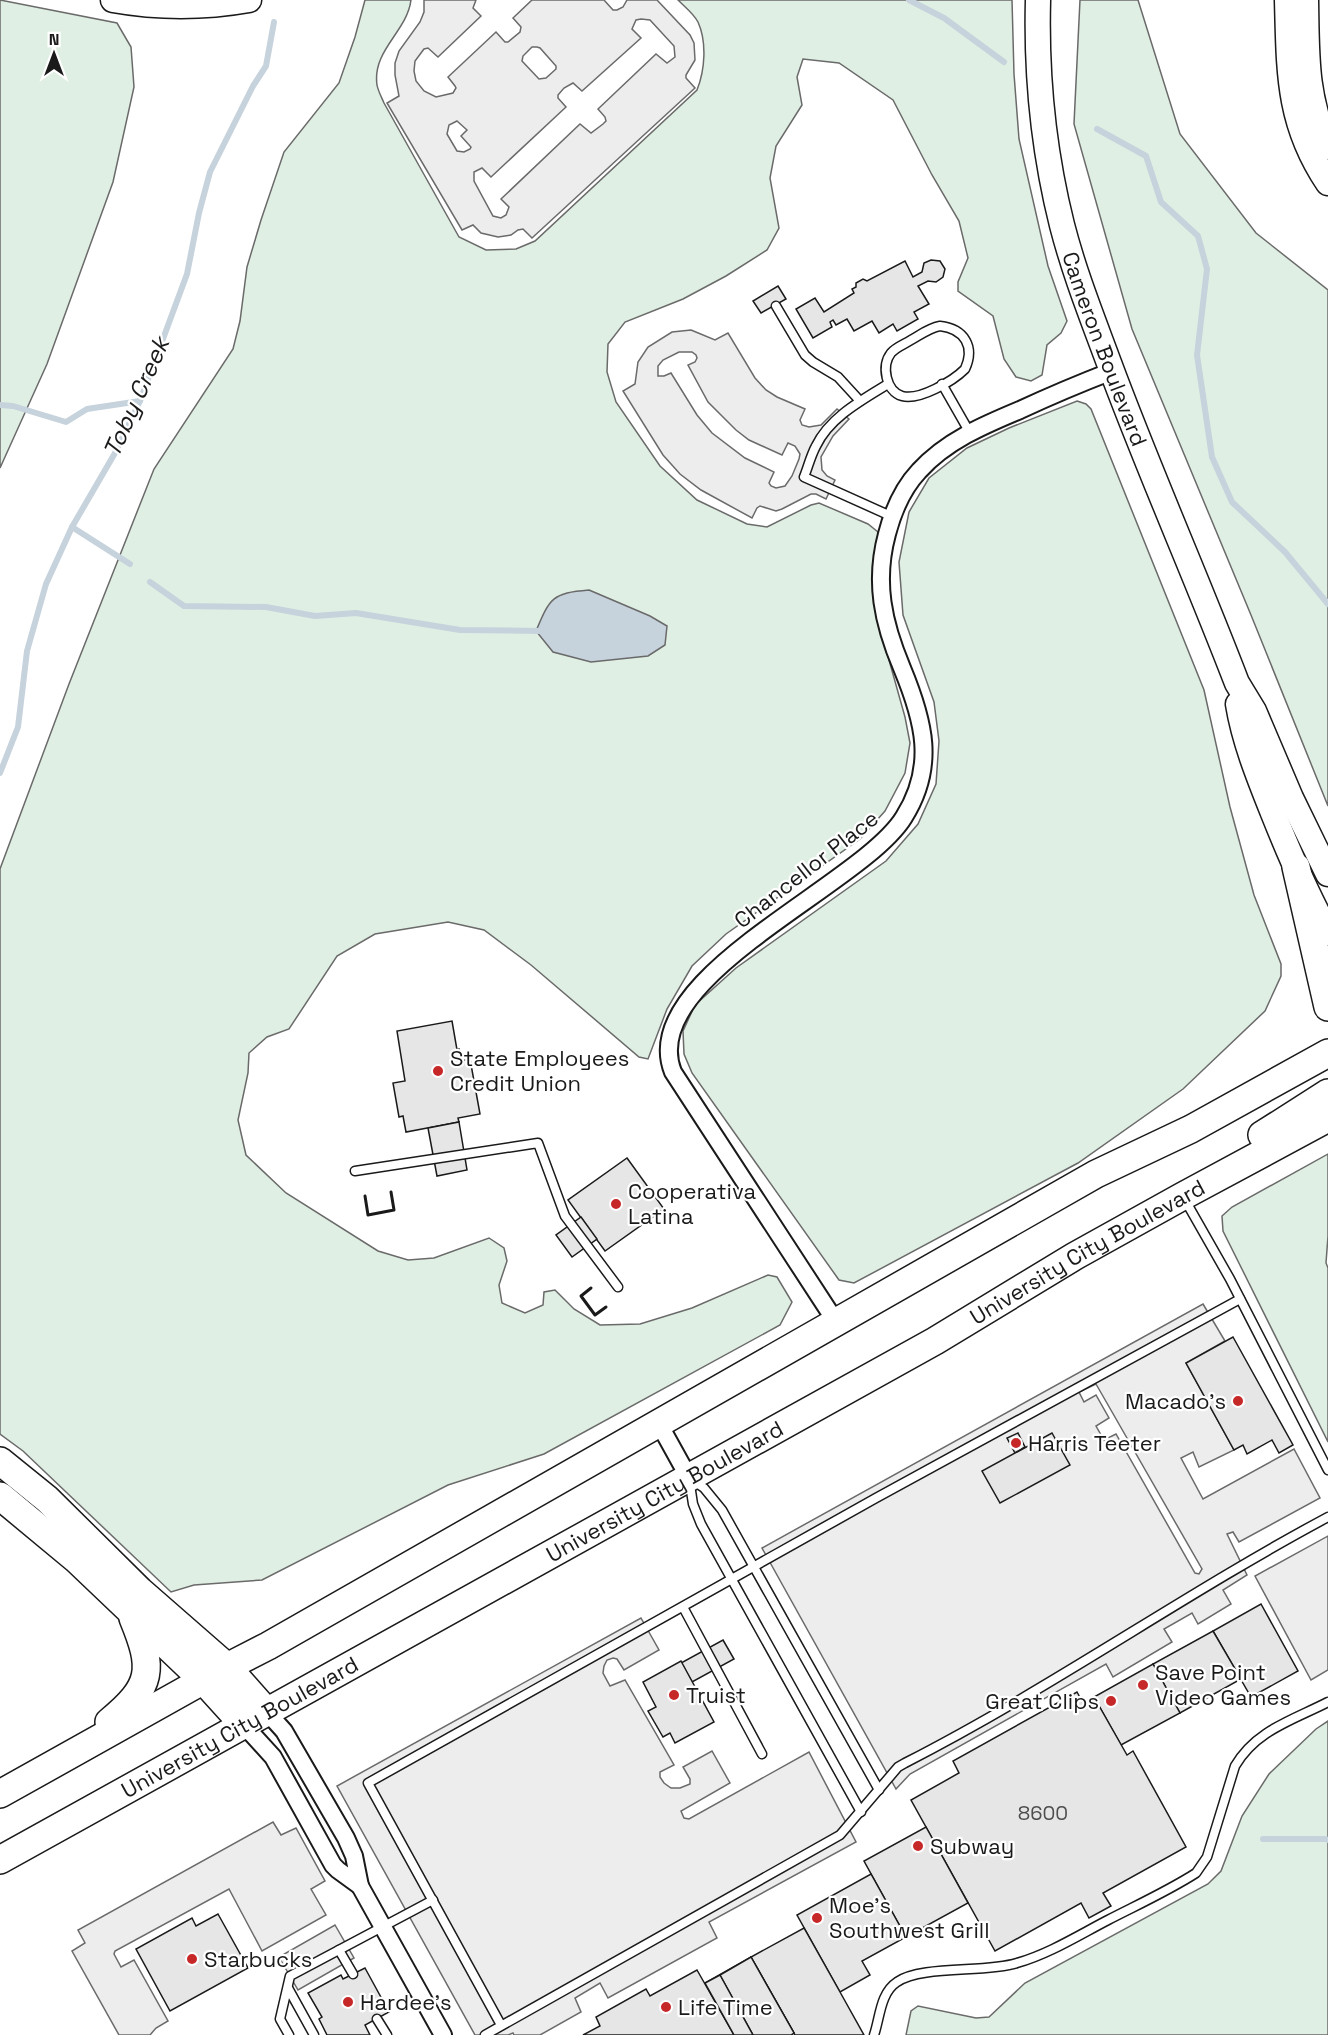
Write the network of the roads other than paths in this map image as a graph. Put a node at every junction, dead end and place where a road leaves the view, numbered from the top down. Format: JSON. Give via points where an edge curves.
{"nodes":[{"id":1,"x":113,"y":0,"type":"edge"},
{"id":2,"x":249,"y":0,"type":"edge"},
{"id":3,"x":1038,"y":0,"type":"edge"},
{"id":4,"x":1287,"y":0,"type":"edge"},
{"id":5,"x":1306,"y":0,"type":"edge"},
{"id":6,"x":1328,"y":147,"type":"edge"},
{"id":7,"x":1328,"y":183,"type":"edge"},
{"id":8,"x":776,"y":306,"type":"dead end"},
{"id":9,"x":1112,"y":371,"type":"junction"},
{"id":10,"x":888,"y":384,"type":"junction"},
{"id":11,"x":942,"y":384,"type":"junction"},
{"id":12,"x":860,"y":401,"type":"junction"},
{"id":13,"x":970,"y":433,"type":"junction"},
{"id":14,"x":893,"y":518,"type":"junction"},
{"id":15,"x":1237,"y":683,"type":"junction"},
{"id":16,"x":1296,"y":867,"type":"junction"},
{"id":17,"x":1328,"y":874,"type":"edge"},
{"id":18,"x":1328,"y":933,"type":"edge"},
{"id":19,"x":1328,"y":1007,"type":"edge"},
{"id":20,"x":1328,"y":1040,"type":"edge"},
{"id":21,"x":1319,"y":1058,"type":"edge"},
{"id":22,"x":1328,"y":1093,"type":"edge"},
{"id":23,"x":1328,"y":1118,"type":"edge"},
{"id":24,"x":355,"y":1171,"type":"dead end"},
{"id":25,"x":1183,"y":1196,"type":"junction"},
{"id":26,"x":618,"y":1287,"type":"dead end"},
{"id":27,"x":1240,"y":1299,"type":"junction"},
{"id":28,"x":836,"y":1322,"type":"junction"},
{"id":29,"x":658,"y":1422,"type":"junction"},
{"id":30,"x":0,"y":1461,"type":"edge"},
{"id":31,"x":1328,"y":1470,"type":"edge"},
{"id":32,"x":689,"y":1478,"type":"junction"},
{"id":33,"x":0,"y":1496,"type":"edge"},
{"id":34,"x":1328,"y":1517,"type":"edge"},
{"id":35,"x":754,"y":1567,"type":"junction"},
{"id":36,"x":731,"y":1580,"type":"junction"},
{"id":37,"x":682,"y":1607,"type":"junction"},
{"id":38,"x":130,"y":1611,"type":"junction"},
{"id":39,"x":227,"y":1667,"type":"junction"},
{"id":40,"x":204,"y":1681,"type":"junction"},
{"id":41,"x":1328,"y":1702,"type":"edge"},
{"id":42,"x":266,"y":1711,"type":"junction"},
{"id":43,"x":243,"y":1725,"type":"junction"},
{"id":44,"x":762,"y":1754,"type":"dead end"},
{"id":45,"x":65,"y":1758,"type":"junction"},
{"id":46,"x":879,"y":1790,"type":"junction"},
{"id":47,"x":0,"y":1794,"type":"edge"},
{"id":48,"x":861,"y":1812,"type":"junction"},
{"id":49,"x":0,"y":1860,"type":"edge"},
{"id":50,"x":360,"y":1886,"type":"junction"},
{"id":51,"x":433,"y":1900,"type":"junction"},
{"id":52,"x":382,"y":1926,"type":"junction"},
{"id":53,"x":339,"y":1950,"type":"junction"},
{"id":54,"x":353,"y":1974,"type":"dead end"},
{"id":55,"x":288,"y":1989,"type":"junction"},
{"id":56,"x":377,"y":2019,"type":"dead end"},
{"id":57,"x":501,"y":2025,"type":"junction"},
{"id":58,"x":289,"y":2035,"type":"edge"},
{"id":59,"x":314,"y":2035,"type":"edge"},
{"id":60,"x":387,"y":2035,"type":"edge"},
{"id":61,"x":443,"y":2035,"type":"edge"},
{"id":62,"x":485,"y":2035,"type":"edge"},
{"id":63,"x":874,"y":2035,"type":"edge"}],
"edges":[{"from":1,"to":2,"type":"street","via":[[172,6]]},
{"from":3,"to":9,"type":"street","name":"Cameron Boulevard","via":[[1041,100],[1055,191],[1069,251]]},
{"from":4,"to":7,"type":"street","via":[[1293,100],[1305,142]]},
{"from":5,"to":6,"type":"street","via":[[1308,80],[1315,115]]},
{"from":8,"to":12,"type":"lane","via":[[805,354],[838,377]]},
{"from":9,"to":13,"type":"street","name":"Chancellor Place"},
{"from":9,"to":15,"type":"street","name":"Cameron Boulevard"},
{"from":10,"to":11,"type":"lane","via":[[896,393],[910,397],[923,395]]},
{"from":10,"to":11,"type":"lane","via":[[887,366],[892,351],[940,326],[963,335],[969,352],[965,369]]},
{"from":10,"to":12,"type":"lane"},
{"from":11,"to":13,"type":"lane"},
{"from":12,"to":14,"type":"lane","via":[[821,436],[804,477]]},
{"from":13,"to":14,"type":"street","name":"Chancellor Place","via":[[919,471]]},
{"from":14,"to":28,"type":"street","name":"Chancellor Place","via":[[883,559],[882,603],[921,727],[923,768],[917,792],[902,820],[880,845],[714,970],[681,1012],[668,1050],[669,1064],[685,1094]]},
{"from":15,"to":16,"type":"street","name":"Cameron Boulevard","via":[[1245,733]]},
{"from":15,"to":17,"type":"street","name":"Cameron Boulevard","via":[[1250,703]]},
{"from":16,"to":18,"type":"street","name":"Cameron Boulevard"},
{"from":16,"to":19,"type":"main road"},
{"from":20,"to":21,"type":"main road"},
{"from":21,"to":28,"type":"main road","via":[[1191,1129],[1096,1174]]},
{"from":22,"to":25,"type":"main road","via":[[1223,1160]]},
{"from":23,"to":25,"type":"main road","name":"University City Boulevard"},
{"from":24,"to":26,"type":"lane","via":[[538,1143],[565,1216]]},
{"from":25,"to":27,"type":"lane"},
{"from":25,"to":32,"type":"main road","name":"University City Boulevard"},
{"from":27,"to":31,"type":"lane"},
{"from":27,"to":35,"type":"lane"},
{"from":28,"to":29,"type":"main road"},
{"from":29,"to":32,"type":"street"},
{"from":29,"to":39,"type":"main road"},
{"from":30,"to":39,"type":"main road","via":[[47,1499],[140,1591]]},
{"from":32,"to":35,"type":"lane","via":[[714,1498]]},
{"from":32,"to":36,"type":"lane","via":[[696,1513]]},
{"from":32,"to":42,"type":"main road","name":"University City Boulevard"},
{"from":33,"to":38,"type":"main road","via":[[76,1559]]},
{"from":34,"to":46,"type":"lane","via":[[1009,1706],[898,1767]]},
{"from":35,"to":36,"type":"lane"},
{"from":35,"to":46,"type":"lane"},
{"from":36,"to":37,"type":"lane"},
{"from":36,"to":48,"type":"lane"},
{"from":37,"to":44,"type":"lane"},
{"from":37,"to":51,"type":"lane","via":[[368,1783]]},
{"from":38,"to":40,"type":"main road"},
{"from":38,"to":45,"type":"main road","via":[[147,1661],[140,1693]]},
{"from":39,"to":40,"type":"main road"},
{"from":39,"to":42,"type":"main road"},
{"from":40,"to":43,"type":"main road"},
{"from":40,"to":45,"type":"main road"},
{"from":41,"to":63,"type":"lane","via":[[1270,1730],[1242,1754],[1207,1857],[1196,1873],[1028,1960],[904,1977],[888,1990]]},
{"from":42,"to":43,"type":"main road","name":"University City Boulevard"},
{"from":42,"to":50,"type":"street","via":[[284,1731],[346,1838]]},
{"from":43,"to":49,"type":"main road","name":"University City Boulevard"},
{"from":43,"to":50,"type":"street","via":[[273,1757],[333,1865]]},
{"from":45,"to":47,"type":"main road"},
{"from":46,"to":48,"type":"lane"},
{"from":48,"to":57,"type":"lane","via":[[840,1835]]},
{"from":50,"to":52,"type":"street"},
{"from":51,"to":52,"type":"lane"},
{"from":51,"to":57,"type":"lane"},
{"from":52,"to":53,"type":"lane"},
{"from":52,"to":61,"type":"street"},
{"from":53,"to":54,"type":"lane"},
{"from":53,"to":55,"type":"lane","via":[[290,1976]]},
{"from":55,"to":58,"type":"lane","via":[[280,2019]]},
{"from":55,"to":59,"type":"lane"},
{"from":56,"to":60,"type":"lane"},
{"from":57,"to":62,"type":"lane"}]}
